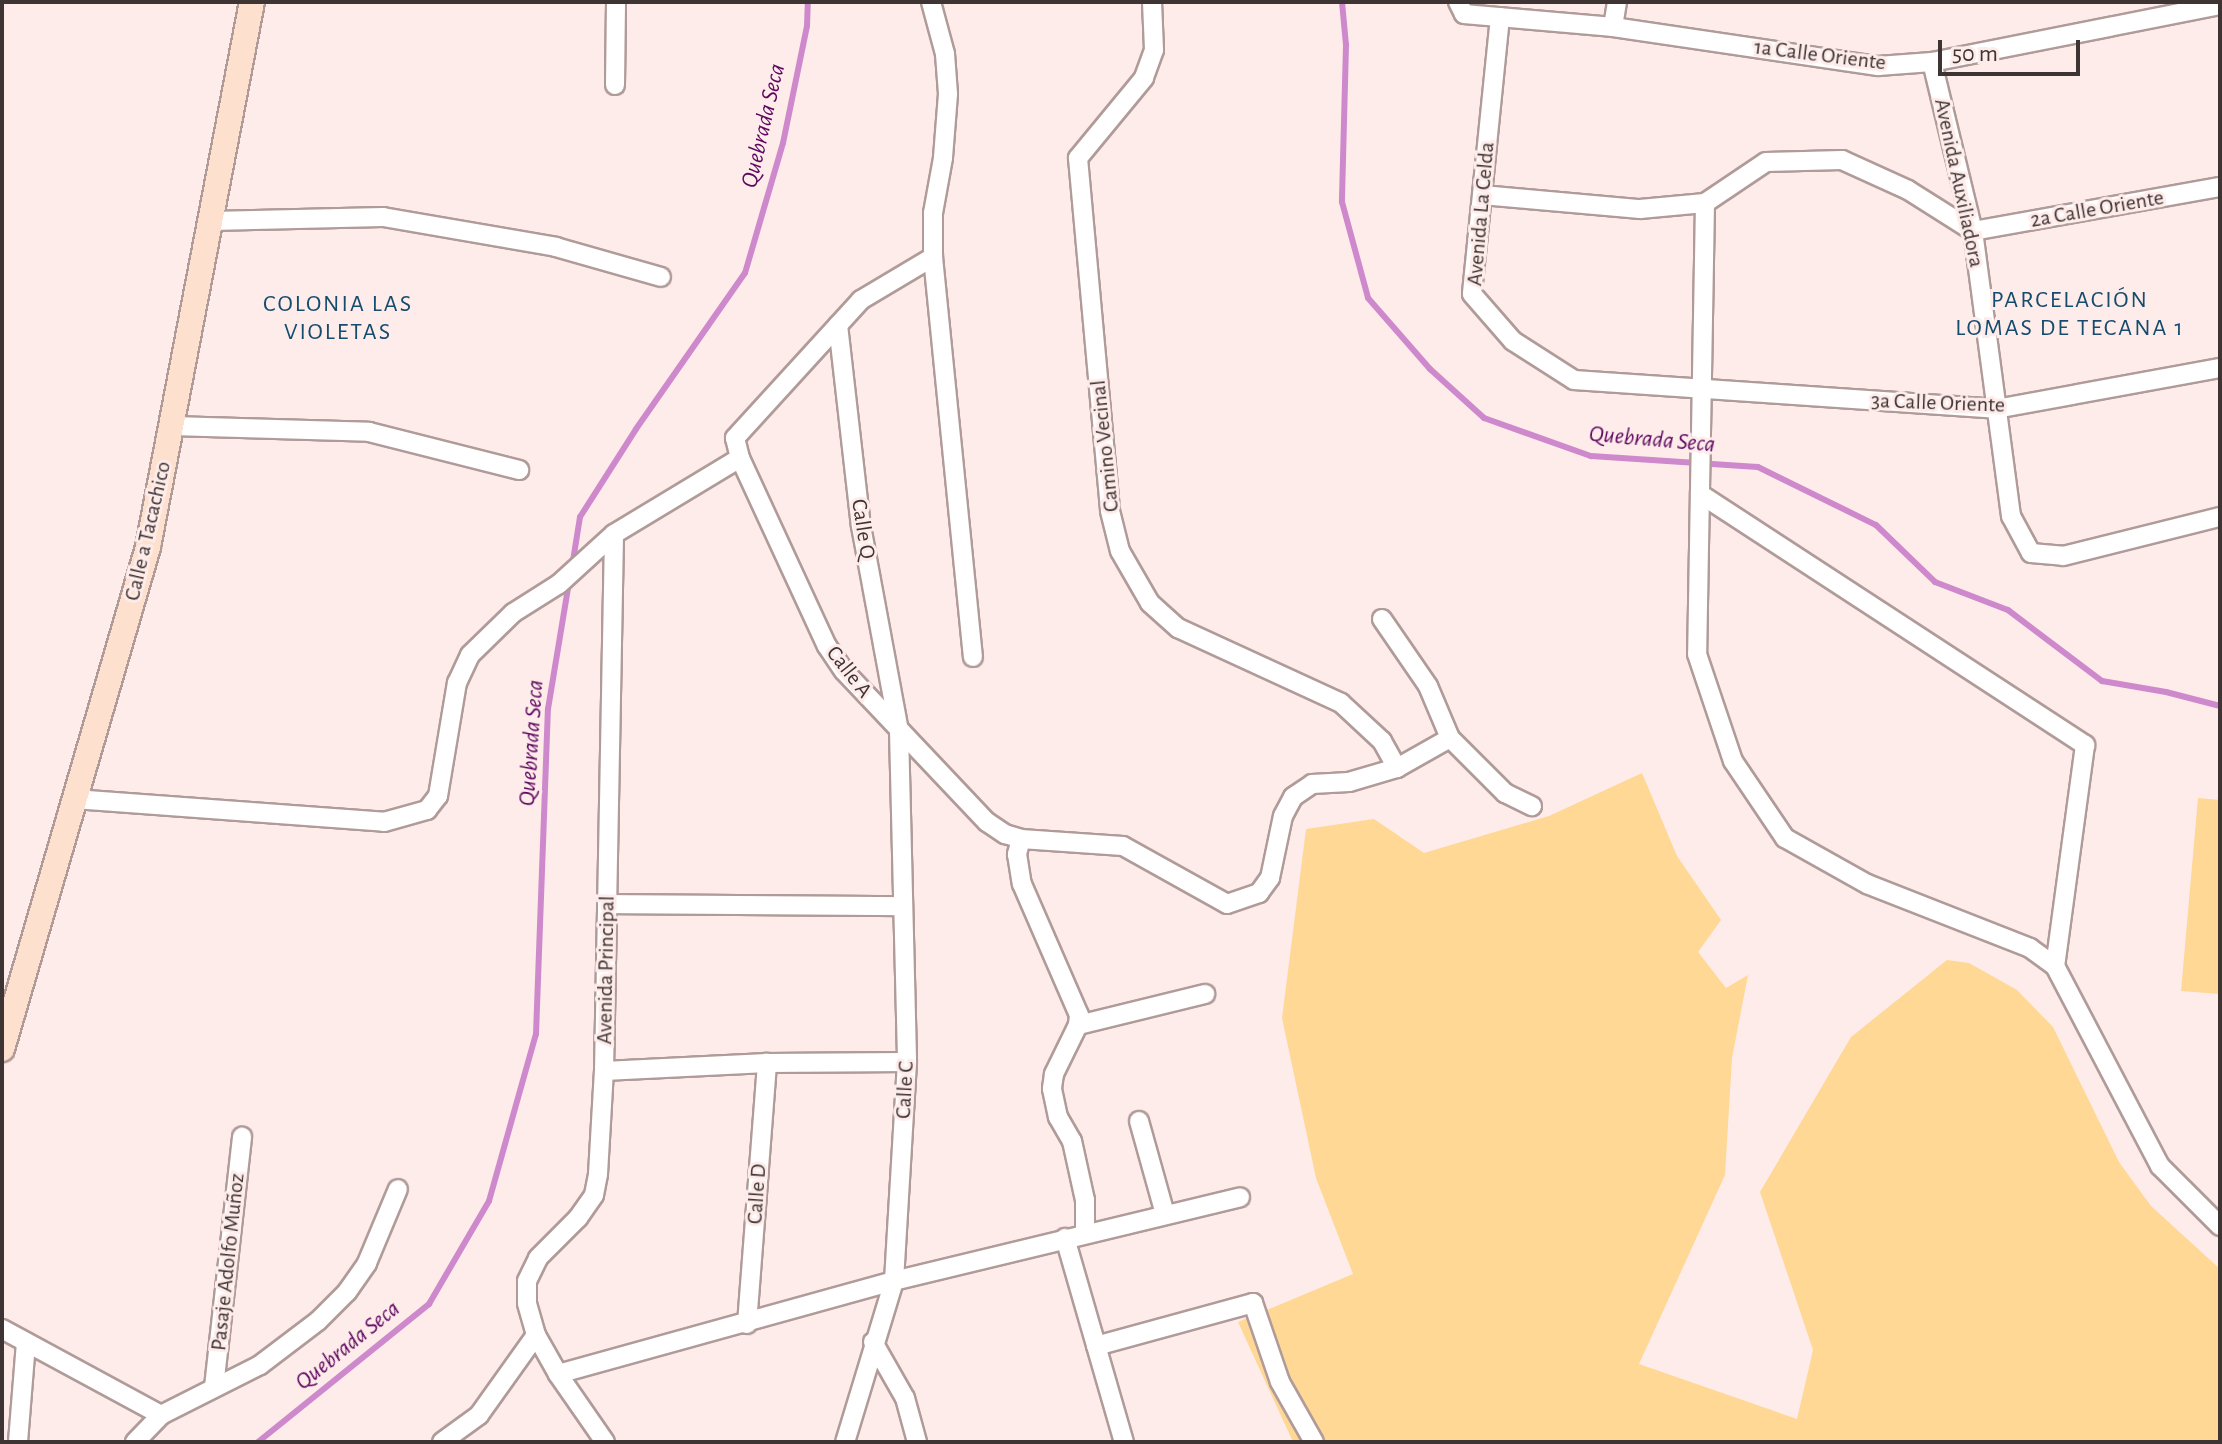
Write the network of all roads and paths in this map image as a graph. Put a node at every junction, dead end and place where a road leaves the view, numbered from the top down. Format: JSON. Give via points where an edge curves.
{"nodes":[{"id":1,"x":252,"y":2,"type":"edge"},
{"id":2,"x":616,"y":2,"type":"edge"},
{"id":3,"x":931,"y":2,"type":"edge"},
{"id":4,"x":1152,"y":2,"type":"edge"},
{"id":5,"x":1617,"y":2,"type":"edge"},
{"id":6,"x":2220,"y":5,"type":"edge"},
{"id":7,"x":1461,"y":8,"type":"edge"},
{"id":8,"x":1500,"y":17,"type":"junction"},
{"id":9,"x":1613,"y":27,"type":"junction"},
{"id":10,"x":1932,"y":62,"type":"junction"},
{"id":11,"x":615,"y":85,"type":"dead end"},
{"id":12,"x":2220,"y":187,"type":"edge"},
{"id":13,"x":1482,"y":195,"type":"junction"},
{"id":14,"x":1705,"y":203,"type":"junction"},
{"id":15,"x":211,"y":221,"type":"junction"},
{"id":16,"x":1973,"y":231,"type":"junction"},
{"id":17,"x":933,"y":257,"type":"junction"},
{"id":18,"x":661,"y":277,"type":"dead end"},
{"id":19,"x":838,"y":325,"type":"junction"},
{"id":20,"x":2220,"y":368,"type":"edge"},
{"id":21,"x":1702,"y":391,"type":"junction"},
{"id":22,"x":1996,"y":409,"type":"junction"},
{"id":23,"x":172,"y":426,"type":"junction"},
{"id":24,"x":740,"y":458,"type":"junction"},
{"id":25,"x":519,"y":470,"type":"dead end"},
{"id":26,"x":1700,"y":494,"type":"junction"},
{"id":27,"x":2220,"y":517,"type":"edge"},
{"id":28,"x":614,"y":534,"type":"junction"},
{"id":29,"x":1382,"y":619,"type":"dead end"},
{"id":30,"x":973,"y":657,"type":"dead end"},
{"id":31,"x":899,"y":731,"type":"junction"},
{"id":32,"x":1450,"y":738,"type":"junction"},
{"id":33,"x":1397,"y":768,"type":"junction"},
{"id":34,"x":74,"y":799,"type":"junction"},
{"id":35,"x":1532,"y":806,"type":"dead end"},
{"id":36,"x":1021,"y":839,"type":"junction"},
{"id":37,"x":607,"y":904,"type":"junction"},
{"id":38,"x":903,"y":906,"type":"junction"},
{"id":39,"x":2055,"y":966,"type":"junction"},
{"id":40,"x":1205,"y":994,"type":"dead end"},
{"id":41,"x":1078,"y":1025,"type":"junction"},
{"id":42,"x":2,"y":1049,"type":"edge"},
{"id":43,"x":907,"y":1062,"type":"junction"},
{"id":44,"x":767,"y":1063,"type":"junction"},
{"id":45,"x":604,"y":1071,"type":"junction"},
{"id":46,"x":1139,"y":1121,"type":"dead end"},
{"id":47,"x":242,"y":1137,"type":"dead end"},
{"id":48,"x":398,"y":1189,"type":"dead end"},
{"id":49,"x":1240,"y":1197,"type":"dead end"},
{"id":50,"x":1165,"y":1214,"type":"junction"},
{"id":51,"x":2220,"y":1226,"type":"edge"},
{"id":52,"x":1085,"y":1233,"type":"junction"},
{"id":53,"x":1065,"y":1238,"type":"junction"},
{"id":54,"x":894,"y":1281,"type":"junction"},
{"id":55,"x":747,"y":1324,"type":"junction"},
{"id":56,"x":2,"y":1329,"type":"edge"},
{"id":57,"x":536,"y":1335,"type":"junction"},
{"id":58,"x":26,"y":1342,"type":"junction"},
{"id":59,"x":873,"y":1342,"type":"junction"},
{"id":60,"x":1096,"y":1346,"type":"junction"},
{"id":61,"x":558,"y":1374,"type":"junction"},
{"id":62,"x":214,"y":1387,"type":"junction"},
{"id":63,"x":161,"y":1415,"type":"junction"},
{"id":64,"x":18,"y":1442,"type":"edge"},
{"id":65,"x":135,"y":1442,"type":"edge"},
{"id":66,"x":442,"y":1442,"type":"edge"},
{"id":67,"x":605,"y":1442,"type":"edge"},
{"id":68,"x":845,"y":1442,"type":"edge"},
{"id":69,"x":917,"y":1442,"type":"edge"},
{"id":70,"x":1124,"y":1442,"type":"edge"},
{"id":71,"x":1314,"y":1442,"type":"edge"}],
"edges":[{"from":1,"to":15,"type":"main road","name":"Calle a Tacachico"},
{"from":2,"to":11,"type":"street"},
{"from":3,"to":17,"type":"street","via":[[945,54],[948,94],[933,213]]},
{"from":4,"to":33,"type":"street","name":"Camino Vecinal","via":[[1154,50],[1144,78],[1078,158],[1110,511],[1120,551],[1150,603],[1178,628],[1341,703],[1382,741]]},
{"from":5,"to":9,"type":"street"},
{"from":6,"to":10,"type":"street","name":"1a Calle Oriente"},
{"from":7,"to":8,"type":"street","name":"1a Calle Oriente"},
{"from":8,"to":9,"type":"street","name":"1a Calle Oriente"},
{"from":8,"to":13,"type":"street","name":"Avenida La Celda"},
{"from":9,"to":10,"type":"street","name":"1a Calle Oriente","via":[[1878,66]]},
{"from":10,"to":16,"type":"street","name":"Avenida Auxiliadora"},
{"from":12,"to":16,"type":"street","name":"2a Calle Oriente"},
{"from":13,"to":14,"type":"street","via":[[1640,209]]},
{"from":13,"to":21,"type":"street","name":"Avenida La Celda","via":[[1472,294],[1513,341],[1574,380]]},
{"from":14,"to":16,"type":"street","via":[[1766,162],[1842,160],[1908,190]]},
{"from":14,"to":21,"type":"street"},
{"from":15,"to":18,"type":"street","via":[[383,217],[556,247]]},
{"from":15,"to":23,"type":"main road","name":"Calle a Tacachico"},
{"from":16,"to":22,"type":"street","name":"Avenida Auxiliadora"},
{"from":17,"to":19,"type":"street","via":[[861,300]]},
{"from":17,"to":30,"type":"street"},
{"from":19,"to":24,"type":"street","via":[[741,427],[735,438]]},
{"from":19,"to":31,"type":"street","name":"Calle Q","via":[[861,526]]},
{"from":20,"to":22,"type":"street","name":"3a Calle Oriente"},
{"from":21,"to":22,"type":"street","name":"3a Calle Oriente"},
{"from":21,"to":26,"type":"street"},
{"from":22,"to":27,"type":"street","name":"Avenida Auxiliadora","via":[[2011,516],[2031,553],[2063,556]]},
{"from":23,"to":25,"type":"street","via":[[369,432]]},
{"from":23,"to":34,"type":"main road","name":"Calle a Tacachico","via":[[148,547]]},
{"from":24,"to":28,"type":"street"},
{"from":24,"to":31,"type":"street","name":"Calle A","via":[[827,646]]},
{"from":26,"to":39,"type":"street","via":[[1697,654],[1733,761],[1785,838],[1867,884],[2030,948]]},
{"from":26,"to":39,"type":"street","via":[[2085,745]]},
{"from":28,"to":34,"type":"street","via":[[559,584],[513,613],[470,655],[457,683],[438,796],[427,810],[384,822]]},
{"from":28,"to":37,"type":"street","name":"Avenida Principal"},
{"from":29,"to":32,"type":"street","via":[[1428,686]]},
{"from":31,"to":36,"type":"street","name":"Calle A","via":[[987,822]]},
{"from":31,"to":38,"type":"street","name":"Calle C"},
{"from":32,"to":33,"type":"street"},
{"from":32,"to":35,"type":"street","via":[[1505,793]]},
{"from":33,"to":36,"type":"street","via":[[1349,782],[1312,784],[1293,797],[1283,816],[1270,878],[1259,893],[1243,901],[1213,900],[1123,846]]},
{"from":34,"to":42,"type":"main road","name":"Calle a Tacachico"},
{"from":36,"to":41,"type":"street","via":[[1017,862],[1022,884],[1074,998]]},
{"from":37,"to":38,"type":"street"},
{"from":37,"to":45,"type":"street","name":"Avenida Principal"},
{"from":38,"to":43,"type":"street","name":"Calle C"},
{"from":39,"to":51,"type":"street","via":[[2160,1166]]},
{"from":40,"to":41,"type":"street"},
{"from":41,"to":52,"type":"street","via":[[1052,1089],[1058,1117],[1072,1141],[1085,1200]]},
{"from":43,"to":44,"type":"street"},
{"from":43,"to":54,"type":"street","name":"Calle C"},
{"from":44,"to":45,"type":"street"},
{"from":44,"to":55,"type":"street","name":"Calle D"},
{"from":45,"to":57,"type":"street","name":"Avenida Principal","via":[[594,1195],[538,1258],[527,1281]]},
{"from":46,"to":50,"type":"street"},
{"from":47,"to":62,"type":"street","name":"Pasaje Adolfo Muñoz"},
{"from":48,"to":62,"type":"street","via":[[367,1263],[347,1292],[282,1350]]},
{"from":49,"to":50,"type":"street"},
{"from":50,"to":52,"type":"street"},
{"from":52,"to":53,"type":"street"},
{"from":53,"to":54,"type":"street"},
{"from":53,"to":60,"type":"street"},
{"from":54,"to":55,"type":"street"},
{"from":54,"to":59,"type":"street","name":"Calle C"},
{"from":55,"to":61,"type":"street"},
{"from":56,"to":58,"type":"street"},
{"from":57,"to":61,"type":"street","name":"Avenida Principal"},
{"from":57,"to":66,"type":"street","via":[[479,1415]]},
{"from":58,"to":63,"type":"street"},
{"from":58,"to":64,"type":"street"},
{"from":59,"to":68,"type":"street","name":"Calle C"},
{"from":59,"to":69,"type":"street","via":[[905,1398]]},
{"from":60,"to":70,"type":"street"},
{"from":60,"to":71,"type":"street","via":[[1253,1303],[1280,1382]]},
{"from":61,"to":67,"type":"street","name":"Avenida Principal"},
{"from":62,"to":63,"type":"street"},
{"from":63,"to":65,"type":"street"}]}
